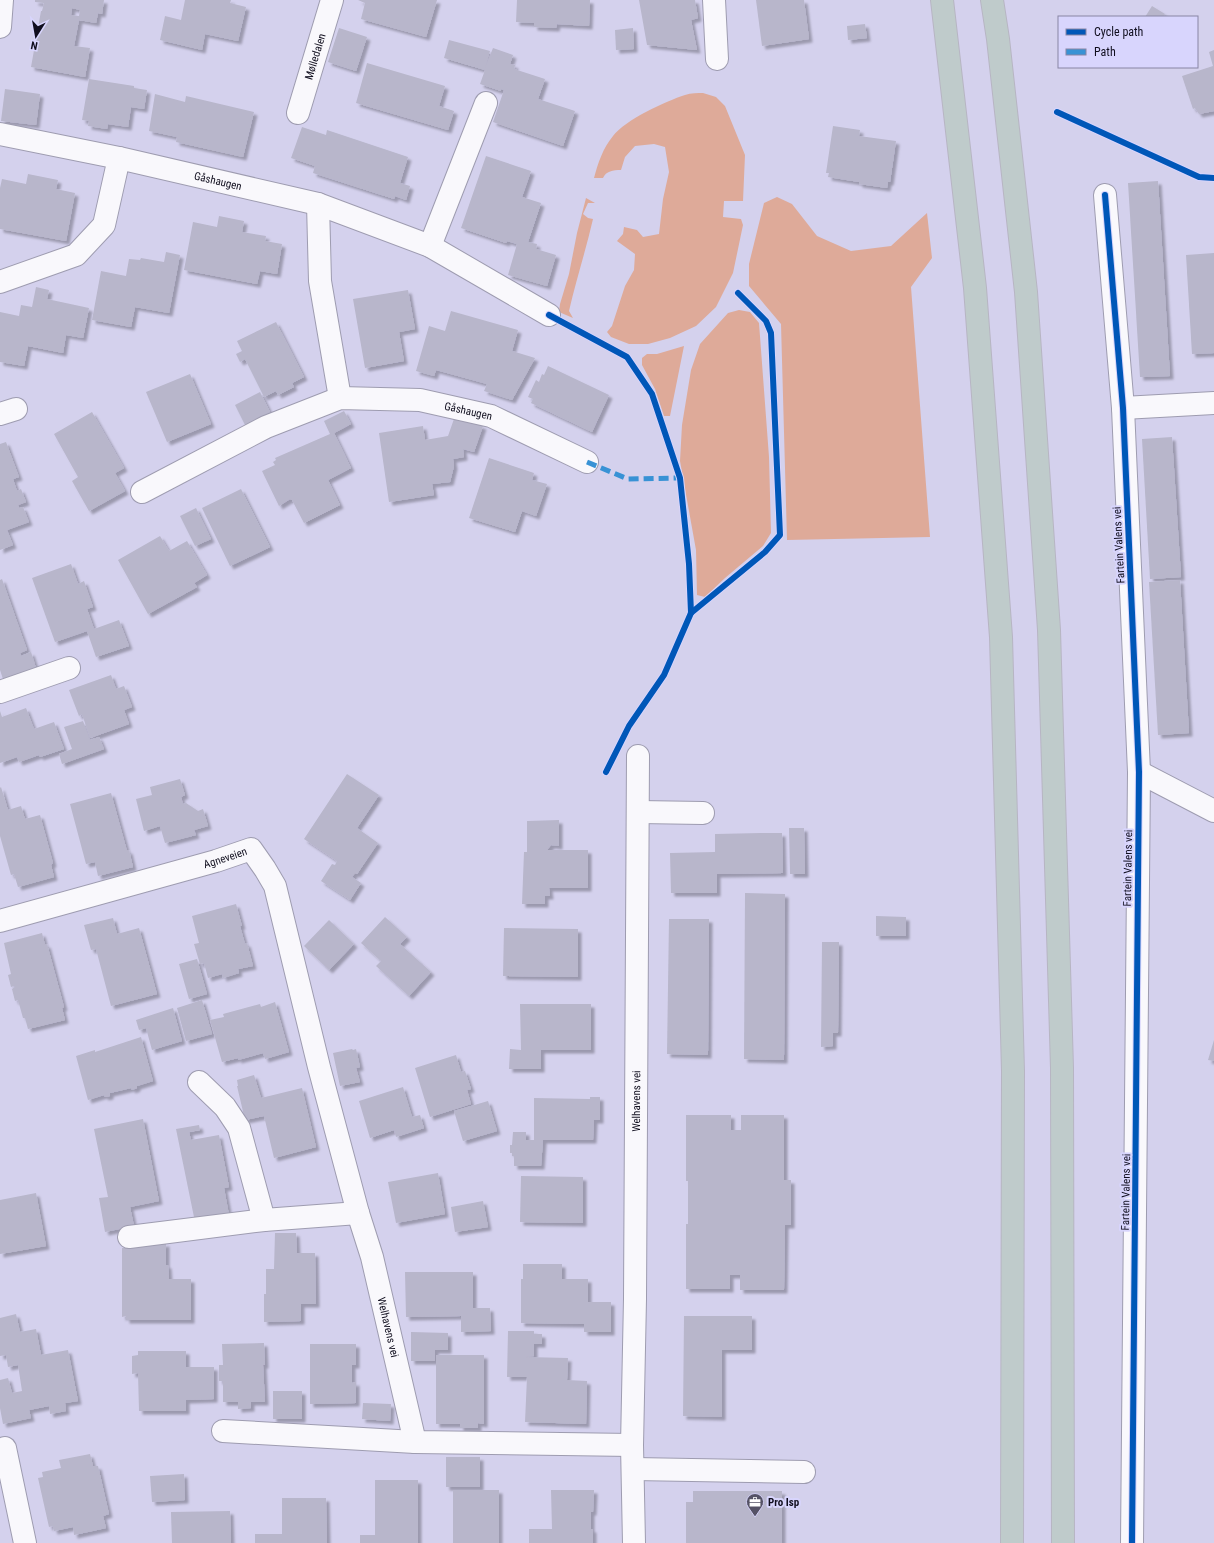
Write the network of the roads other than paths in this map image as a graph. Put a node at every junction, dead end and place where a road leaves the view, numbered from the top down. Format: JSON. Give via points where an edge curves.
{"nodes":[{"id":1,"x":2,"y":0,"type":"edge"},
{"id":2,"x":332,"y":0,"type":"edge"},
{"id":3,"x":714,"y":0,"type":"edge"},
{"id":4,"x":942,"y":0,"type":"edge"},
{"id":5,"x":992,"y":0,"type":"edge"},
{"id":6,"x":0,"y":27,"type":"edge"},
{"id":7,"x":717,"y":59,"type":"dead end"},
{"id":8,"x":486,"y":103,"type":"dead end"},
{"id":9,"x":298,"y":114,"type":"dead end"},
{"id":10,"x":0,"y":134,"type":"edge"},
{"id":11,"x":119,"y":158,"type":"junction"},
{"id":12,"x":1105,"y":195,"type":"dead end"},
{"id":13,"x":318,"y":204,"type":"junction"},
{"id":14,"x":430,"y":246,"type":"junction"},
{"id":15,"x":0,"y":282,"type":"edge"},
{"id":16,"x":549,"y":315,"type":"dead end"},
{"id":17,"x":340,"y":398,"type":"junction"},
{"id":18,"x":1214,"y":403,"type":"edge"},
{"id":19,"x":1123,"y":408,"type":"junction"},
{"id":20,"x":587,"y":462,"type":"dead end"},
{"id":21,"x":142,"y":492,"type":"dead end"},
{"id":22,"x":69,"y":668,"type":"dead end"},
{"id":23,"x":0,"y":692,"type":"edge"},
{"id":24,"x":638,"y":756,"type":"dead end"},
{"id":25,"x":1139,"y":772,"type":"junction"},
{"id":26,"x":1214,"y":811,"type":"edge"},
{"id":27,"x":639,"y":812,"type":"junction"},
{"id":28,"x":703,"y":813,"type":"dead end"},
{"id":29,"x":0,"y":921,"type":"edge"},
{"id":30,"x":319,"y":1067,"type":"joint"},
{"id":31,"x":199,"y":1082,"type":"dead end"},
{"id":32,"x":358,"y":1213,"type":"junction"},
{"id":33,"x":264,"y":1220,"type":"junction"},
{"id":34,"x":129,"y":1237,"type":"dead end"},
{"id":35,"x":223,"y":1430,"type":"dead end"},
{"id":36,"x":415,"y":1442,"type":"junction"},
{"id":37,"x":632,"y":1445,"type":"junction"},
{"id":38,"x":0,"y":1450,"type":"edge"},
{"id":39,"x":634,"y":1469,"type":"junction"},
{"id":40,"x":804,"y":1472,"type":"dead end"},
{"id":41,"x":25,"y":1543,"type":"edge"},
{"id":42,"x":634,"y":1543,"type":"edge"},
{"id":43,"x":1012,"y":1543,"type":"edge"},
{"id":44,"x":1063,"y":1543,"type":"edge"},
{"id":45,"x":1132,"y":1543,"type":"edge"}],
"edges":[{"from":1,"to":6,"type":"street"},
{"from":2,"to":9,"type":"street","name":"Mølledalen"},
{"from":3,"to":7,"type":"street"},
{"from":4,"to":43,"type":"highway","via":[[975,288],[1001,637],[1013,1070]]},
{"from":5,"to":44,"type":"highway","via":[[1026,292],[1049,630],[1062,1068]]},
{"from":8,"to":14,"type":"street"},
{"from":10,"to":11,"type":"street","name":"Gåshaugen"},
{"from":11,"to":13,"type":"street","name":"Gåshaugen"},
{"from":11,"to":15,"type":"street","via":[[104,225],[76,255]]},
{"from":12,"to":19,"type":"street","name":"Fartein Valens vei"},
{"from":13,"to":14,"type":"street","name":"Gåshaugen"},
{"from":13,"to":17,"type":"street","via":[[320,282]]},
{"from":14,"to":16,"type":"street","name":"Gåshaugen"},
{"from":17,"to":20,"type":"street","name":"Gåshaugen","via":[[420,400],[491,416]]},
{"from":17,"to":21,"type":"street","name":"Gåshaugen","via":[[266,427]]},
{"from":18,"to":19,"type":"street"},
{"from":19,"to":25,"type":"street","name":"Fartein Valens vei"},
{"from":22,"to":23,"type":"street"},
{"from":24,"to":27,"type":"street","name":"Welhavens vei"},
{"from":25,"to":26,"type":"street"},
{"from":25,"to":45,"type":"street","name":"Fartein Valens vei"},
{"from":27,"to":28,"type":"street"},
{"from":27,"to":37,"type":"street","name":"Welhavens vei"},
{"from":29,"to":30,"type":"street","name":"Agneveien","via":[[251,849],[275,886]]},
{"from":30,"to":32,"type":"street","name":"Welhavens vei"},
{"from":31,"to":33,"type":"street","via":[[225,1107],[239,1128]]},
{"from":32,"to":33,"type":"street"},
{"from":32,"to":36,"type":"street","name":"Welhavens vei","via":[[372,1257]]},
{"from":33,"to":34,"type":"street"},
{"from":35,"to":36,"type":"street"},
{"from":36,"to":37,"type":"street"},
{"from":37,"to":39,"type":"street","name":"Welhavens vei"},
{"from":38,"to":41,"type":"street","via":[[5,1448]]},
{"from":39,"to":40,"type":"street"},
{"from":39,"to":42,"type":"street","name":"Welhavens vei"}]}
